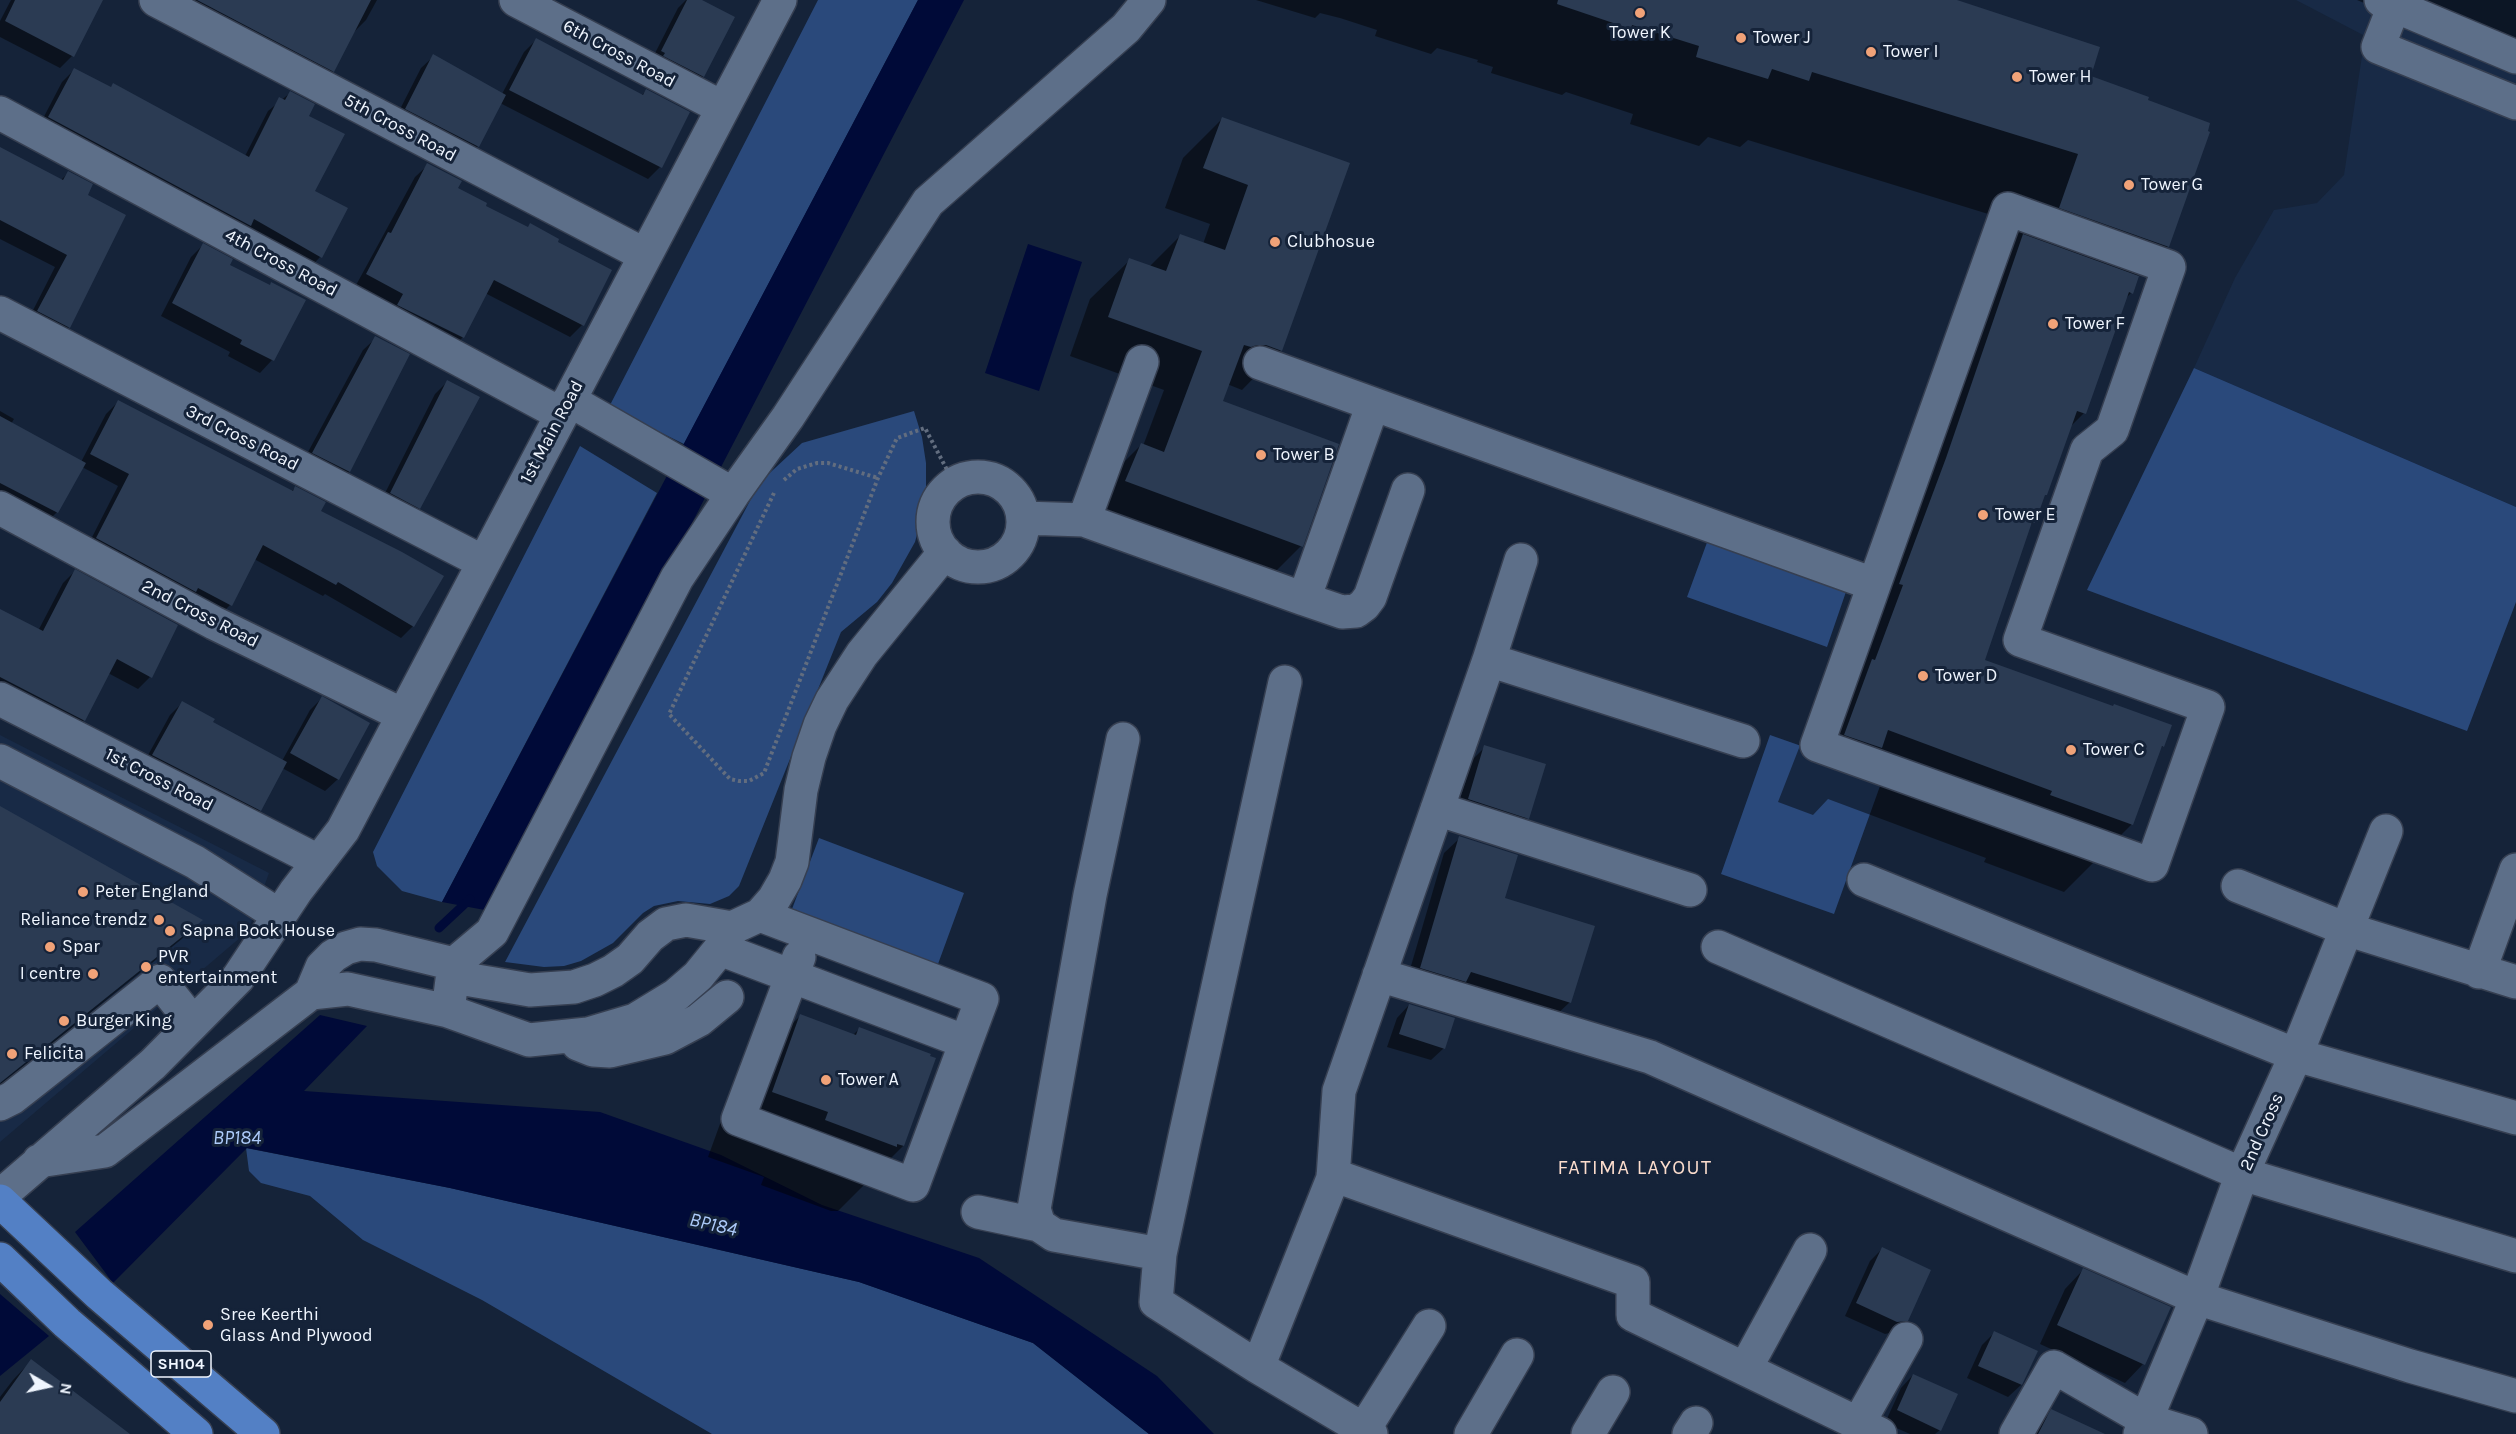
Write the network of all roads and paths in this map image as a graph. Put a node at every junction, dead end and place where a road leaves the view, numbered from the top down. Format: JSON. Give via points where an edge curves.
{"nodes":[{"id":1,"x":156,"y":0,"type":"edge"},
{"id":2,"x":516,"y":0,"type":"edge"},
{"id":3,"x":780,"y":0,"type":"edge"},
{"id":4,"x":1149,"y":0,"type":"edge"},
{"id":5,"x":2387,"y":3,"type":"edge"},
{"id":6,"x":2516,"y":57,"type":"edge"},
{"id":7,"x":2516,"y":103,"type":"edge"},
{"id":8,"x":723,"y":108,"type":"junction"},
{"id":9,"x":0,"y":113,"type":"edge"},
{"id":10,"x":645,"y":255,"type":"junction"},
{"id":11,"x":0,"y":314,"type":"edge"},
{"id":12,"x":1142,"y":362,"type":"dead end"},
{"id":13,"x":1260,"y":363,"type":"dead end"},
{"id":14,"x":1373,"y":404,"type":"junction"},
{"id":15,"x":565,"y":407,"type":"junction"},
{"id":16,"x":878,"y":478,"type":"junction"},
{"id":17,"x":955,"y":484,"type":"junction"},
{"id":18,"x":723,"y":487,"type":"junction"},
{"id":19,"x":1408,"y":490,"type":"dead end"},
{"id":20,"x":0,"y":508,"type":"edge"},
{"id":21,"x":1023,"y":518,"type":"junction"},
{"id":22,"x":1084,"y":520,"type":"junction"},
{"id":23,"x":945,"y":552,"type":"junction"},
{"id":24,"x":1521,"y":560,"type":"dead end"},
{"id":25,"x":483,"y":562,"type":"junction"},
{"id":26,"x":1874,"y":584,"type":"junction"},
{"id":27,"x":1304,"y":598,"type":"junction"},
{"id":28,"x":1489,"y":660,"type":"junction"},
{"id":29,"x":1286,"y":682,"type":"dead end"},
{"id":30,"x":0,"y":699,"type":"edge"},
{"id":31,"x":403,"y":714,"type":"junction"},
{"id":32,"x":1123,"y":739,"type":"dead end"},
{"id":33,"x":1743,"y":741,"type":"dead end"},
{"id":34,"x":0,"y":761,"type":"edge"},
{"id":35,"x":1437,"y":809,"type":"junction"},
{"id":36,"x":2386,"y":831,"type":"dead end"},
{"id":37,"x":318,"y":861,"type":"junction"},
{"id":38,"x":2516,"y":870,"type":"edge"},
{"id":39,"x":1864,"y":880,"type":"dead end"},
{"id":40,"x":2238,"y":886,"type":"dead end"},
{"id":41,"x":1690,"y":890,"type":"dead end"},
{"id":42,"x":280,"y":916,"type":"junction"},
{"id":43,"x":2346,"y":929,"type":"junction"},
{"id":44,"x":737,"y":931,"type":"junction"},
{"id":45,"x":808,"y":933,"type":"junction"},
{"id":46,"x":1718,"y":947,"type":"dead end"},
{"id":47,"x":876,"y":958,"type":"junction"},
{"id":48,"x":454,"y":970,"type":"junction"},
{"id":49,"x":2479,"y":972,"type":"junction"},
{"id":50,"x":1379,"y":975,"type":"junction"},
{"id":51,"x":792,"y":976,"type":"junction"},
{"id":52,"x":2516,"y":982,"type":"edge"},
{"id":53,"x":311,"y":993,"type":"junction"},
{"id":54,"x":727,"y":997,"type":"dead end"},
{"id":55,"x":860,"y":1002,"type":"junction"},
{"id":56,"x":448,"y":1011,"type":"junction"},
{"id":57,"x":193,"y":1023,"type":"junction"},
{"id":58,"x":564,"y":1036,"type":"junction"},
{"id":59,"x":966,"y":1042,"type":"junction"},
{"id":60,"x":2296,"y":1055,"type":"junction"},
{"id":61,"x":0,"y":1104,"type":"edge"},
{"id":62,"x":2516,"y":1118,"type":"edge"},
{"id":63,"x":39,"y":1161,"type":"junction"},
{"id":64,"x":2242,"y":1174,"type":"junction"},
{"id":65,"x":1333,"y":1175,"type":"junction"},
{"id":66,"x":0,"y":1198,"type":"edge"},
{"id":67,"x":978,"y":1212,"type":"dead end"},
{"id":68,"x":1040,"y":1225,"type":"junction"},
{"id":69,"x":1810,"y":1250,"type":"dead end"},
{"id":70,"x":1160,"y":1254,"type":"junction"},
{"id":71,"x":2516,"y":1256,"type":"edge"},
{"id":72,"x":2,"y":1261,"type":"edge"},
{"id":73,"x":2197,"y":1298,"type":"junction"},
{"id":74,"x":1429,"y":1326,"type":"dead end"},
{"id":75,"x":1906,"y":1339,"type":"dead end"},
{"id":76,"x":1517,"y":1355,"type":"dead end"},
{"id":77,"x":1258,"y":1367,"type":"junction"},
{"id":78,"x":1745,"y":1370,"type":"junction"},
{"id":79,"x":1613,"y":1392,"type":"dead end"},
{"id":80,"x":2516,"y":1396,"type":"edge"},
{"id":81,"x":2143,"y":1427,"type":"edge"},
{"id":82,"x":182,"y":1429,"type":"edge"},
{"id":83,"x":1869,"y":1429,"type":"edge"},
{"id":84,"x":1365,"y":1433,"type":"edge"},
{"id":85,"x":263,"y":1434,"type":"edge"},
{"id":86,"x":1471,"y":1434,"type":"edge"},
{"id":87,"x":1588,"y":1434,"type":"edge"},
{"id":88,"x":2016,"y":1434,"type":"edge"},
{"id":89,"x":2191,"y":1434,"type":"edge"}],
"edges":[{"from":1,"to":10,"type":"street","name":"5th Cross Road"},
{"from":2,"to":8,"type":"street","name":"6th Cross Road"},
{"from":3,"to":8,"type":"street","name":"1st Main Road"},
{"from":4,"to":18,"type":"street","via":[[1126,28],[928,202],[788,417]]},
{"from":5,"to":6,"type":"street"},
{"from":5,"to":7,"type":"street","via":[[2378,46]]},
{"from":8,"to":10,"type":"street","name":"1st Main Road"},
{"from":9,"to":15,"type":"street","name":"4th Cross Road"},
{"from":10,"to":15,"type":"street","name":"1st Main Road"},
{"from":11,"to":25,"type":"street","name":"3rd Cross Road"},
{"from":12,"to":22,"type":"street"},
{"from":13,"to":14,"type":"street"},
{"from":14,"to":26,"type":"street"},
{"from":14,"to":27,"type":"street"},
{"from":15,"to":18,"type":"street","name":"4th Cross Road"},
{"from":15,"to":25,"type":"street","name":"1st Main Road"},
{"from":16,"to":16,"type":"path","via":[[764,772],[749,781],[730,779],[669,714],[775,493],[797,469],[817,463]]},
{"from":16,"to":17,"type":"path","via":[[897,438],[925,428]]},
{"from":17,"to":21,"type":"street","via":[[974,477],[1001,483],[1016,498]]},
{"from":17,"to":23,"type":"street","via":[[940,499],[935,513],[937,540]]},
{"from":18,"to":48,"type":"street","via":[[492,932]]},
{"from":19,"to":27,"type":"street","via":[[1365,605],[1342,612]]},
{"from":20,"to":31,"type":"street","name":"2nd Cross Road","via":[[214,623]]},
{"from":21,"to":22,"type":"street"},
{"from":21,"to":23,"type":"street","via":[[1017,545],[996,564],[969,566]]},
{"from":22,"to":27,"type":"street"},
{"from":23,"to":44,"type":"street","via":[[862,654],[832,700],[809,757],[786,880],[774,899]]},
{"from":24,"to":28,"type":"street"},
{"from":25,"to":31,"type":"street","name":"1st Main Road"},
{"from":26,"to":26,"type":"street","via":[[2008,209],[2169,267],[2112,430],[2088,450],[2020,640],[2208,707],[2152,865],[1817,745]]},
{"from":28,"to":33,"type":"street"},
{"from":28,"to":35,"type":"street"},
{"from":29,"to":70,"type":"street"},
{"from":30,"to":37,"type":"street","name":"1st Cross Road"},
{"from":31,"to":37,"type":"street","name":"1st Main Road","via":[[343,830]]},
{"from":32,"to":68,"type":"street","via":[[1090,895],[1034,1209]]},
{"from":34,"to":42,"type":"street","via":[[195,862]]},
{"from":35,"to":41,"type":"street"},
{"from":35,"to":50,"type":"street"},
{"from":36,"to":43,"type":"street","name":"2nd Cross"},
{"from":37,"to":42,"type":"street","name":"1st Main Road"},
{"from":38,"to":49,"type":"street"},
{"from":39,"to":60,"type":"street"},
{"from":40,"to":43,"type":"street"},
{"from":42,"to":57,"type":"street","name":"1st Main Road","via":[[238,978]]},
{"from":43,"to":49,"type":"street"},
{"from":43,"to":60,"type":"street","name":"2nd Cross"},
{"from":44,"to":45,"type":"street"},
{"from":44,"to":48,"type":"street","via":[[686,920],[666,924],[613,971],[574,987],[530,990]]},
{"from":44,"to":51,"type":"street"},
{"from":44,"to":58,"type":"street","via":[[698,976],[656,1009],[612,1028]]},
{"from":45,"to":47,"type":"street"},
{"from":45,"to":51,"type":"street"},
{"from":46,"to":64,"type":"street"},
{"from":47,"to":55,"type":"street"},
{"from":47,"to":59,"type":"street","via":[[982,999]]},
{"from":48,"to":53,"type":"street","via":[[376,945],[360,944],[346,948],[322,967]]},
{"from":48,"to":56,"type":"street"},
{"from":49,"to":52,"type":"street"},
{"from":50,"to":65,"type":"street","via":[[1339,1091]]},
{"from":50,"to":73,"type":"street","via":[[1650,1057]]},
{"from":51,"to":55,"type":"street"},
{"from":51,"to":59,"type":"street","via":[[738,1119],[760,1128],[913,1185]]},
{"from":53,"to":56,"type":"street","via":[[348,989]]},
{"from":53,"to":63,"type":"street","via":[[105,1151]]},
{"from":54,"to":58,"type":"street","via":[[699,1020],[646,1044],[593,1050]]},
{"from":55,"to":59,"type":"street"},
{"from":56,"to":58,"type":"street","via":[[529,1040]]},
{"from":57,"to":61,"type":"street","via":[[159,981]]},
{"from":57,"to":63,"type":"street","name":"1st Main Road","via":[[153,1064]]},
{"from":60,"to":62,"type":"street"},
{"from":60,"to":64,"type":"street","name":"2nd Cross"},
{"from":63,"to":66,"type":"street","name":"1st Main Road"},
{"from":64,"to":71,"type":"street"},
{"from":64,"to":73,"type":"street","name":"2nd Cross"},
{"from":65,"to":77,"type":"street"},
{"from":65,"to":78,"type":"street","via":[[1633,1282],[1633,1315]]},
{"from":66,"to":85,"type":"main road","number":"SH104","via":[[99,1294]]},
{"from":67,"to":68,"type":"street"},
{"from":68,"to":70,"type":"street","via":[[1054,1235]]},
{"from":69,"to":78,"type":"street"},
{"from":70,"to":77,"type":"street","via":[[1156,1302]]},
{"from":72,"to":82,"type":"main road","number":"SH104"},
{"from":73,"to":80,"type":"street"},
{"from":73,"to":81,"type":"street","name":"2nd Cross"},
{"from":74,"to":84,"type":"street"},
{"from":75,"to":83,"type":"street"},
{"from":76,"to":86,"type":"street"},
{"from":77,"to":84,"type":"street"},
{"from":78,"to":83,"type":"street"},
{"from":79,"to":87,"type":"street"},
{"from":81,"to":88,"type":"street","via":[[2054,1367]]},
{"from":81,"to":89,"type":"street"}]}
